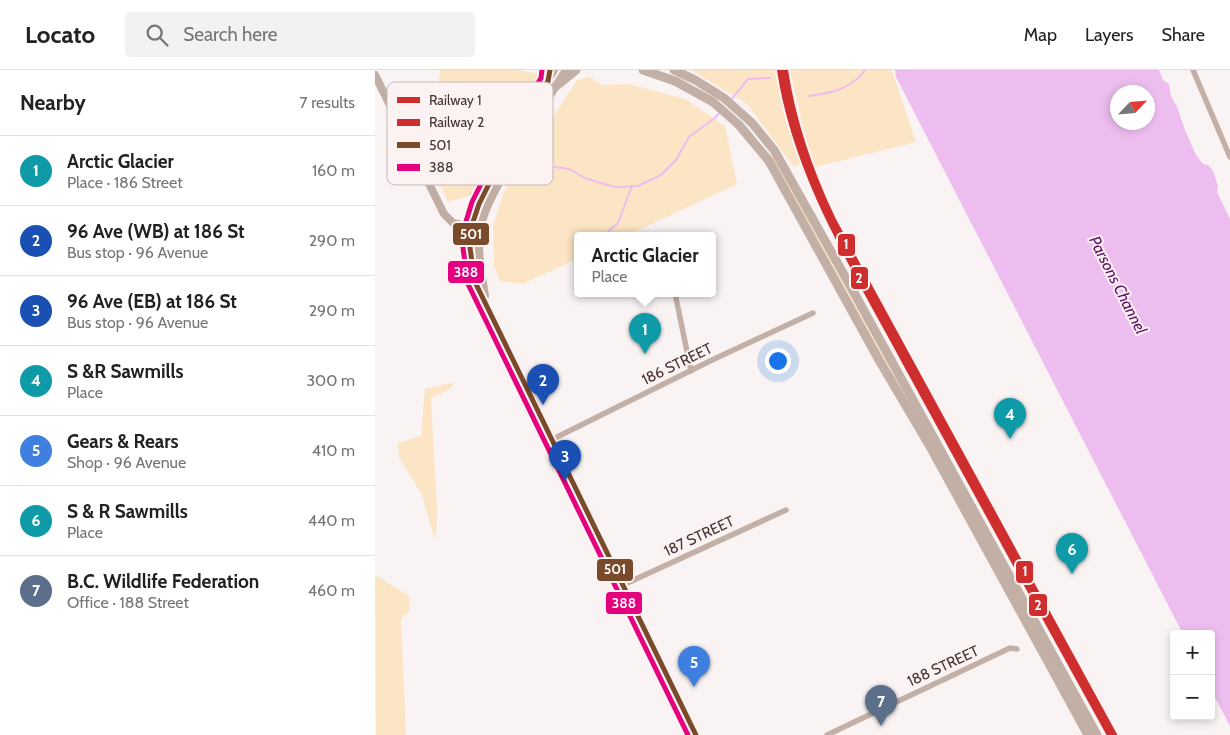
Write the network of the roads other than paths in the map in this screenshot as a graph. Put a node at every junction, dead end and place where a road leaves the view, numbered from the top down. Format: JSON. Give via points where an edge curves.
{"nodes":[{"id":1,"x":566,"y":70,"type":"edge"},
{"id":2,"x":576,"y":70,"type":"edge"},
{"id":3,"x":643,"y":70,"type":"edge"},
{"id":4,"x":674,"y":70,"type":"edge"},
{"id":5,"x":1193,"y":70,"type":"edge"},
{"id":6,"x":375,"y":75,"type":"edge"},
{"id":7,"x":553,"y":82,"type":"edge"},
{"id":8,"x":553,"y":83,"type":"edge"},
{"id":9,"x":387,"y":100,"type":"edge"},
{"id":10,"x":1230,"y":158,"type":"edge"},
{"id":11,"x":429,"y":185,"type":"edge"},
{"id":12,"x":488,"y":185,"type":"edge"},
{"id":13,"x":498,"y":185,"type":"edge"},
{"id":14,"x":471,"y":228,"type":"junction"},
{"id":15,"x":481,"y":230,"type":"junction"},
{"id":16,"x":676,"y":297,"type":"edge"},
{"id":17,"x":486,"y":305,"type":"junction"},
{"id":18,"x":813,"y":313,"type":"dead end"},
{"id":19,"x":691,"y":370,"type":"junction"},
{"id":20,"x":553,"y":439,"type":"junction"},
{"id":21,"x":786,"y":510,"type":"dead end"},
{"id":22,"x":623,"y":585,"type":"junction"},
{"id":23,"x":1017,"y":650,"type":"dead end"},
{"id":24,"x":696,"y":735,"type":"edge"},
{"id":25,"x":827,"y":735,"type":"edge"},
{"id":26,"x":1088,"y":735,"type":"edge"},
{"id":27,"x":1097,"y":735,"type":"edge"}],
"edges":[{"from":1,"to":7,"type":"main road"},
{"from":2,"to":8,"type":"main road"},
{"from":3,"to":26,"type":"main road","via":[[675,81],[720,108],[752,139],[775,172]]},
{"from":4,"to":27,"type":"main road","via":[[723,98],[752,123],[774,150]]},
{"from":5,"to":10,"type":"street"},
{"from":6,"to":9,"type":"main road"},
{"from":11,"to":14,"type":"main road","via":[[443,214],[453,223]]},
{"from":12,"to":14,"type":"main road"},
{"from":13,"to":15,"type":"main road"},
{"from":14,"to":15,"type":"main road"},
{"from":14,"to":17,"type":"main road","via":[[470,251],[475,282]]},
{"from":15,"to":17,"type":"main road","via":[[480,263]]},
{"from":16,"to":19,"type":"street"},
{"from":17,"to":20,"type":"main road"},
{"from":18,"to":19,"type":"street","name":"186 STREET"},
{"from":19,"to":20,"type":"street","name":"186 STREET"},
{"from":20,"to":22,"type":"main road"},
{"from":21,"to":22,"type":"street","name":"187 STREET"},
{"from":22,"to":24,"type":"main road"},
{"from":23,"to":25,"type":"street","name":"188 STREET","via":[[1010,648]]}]}
